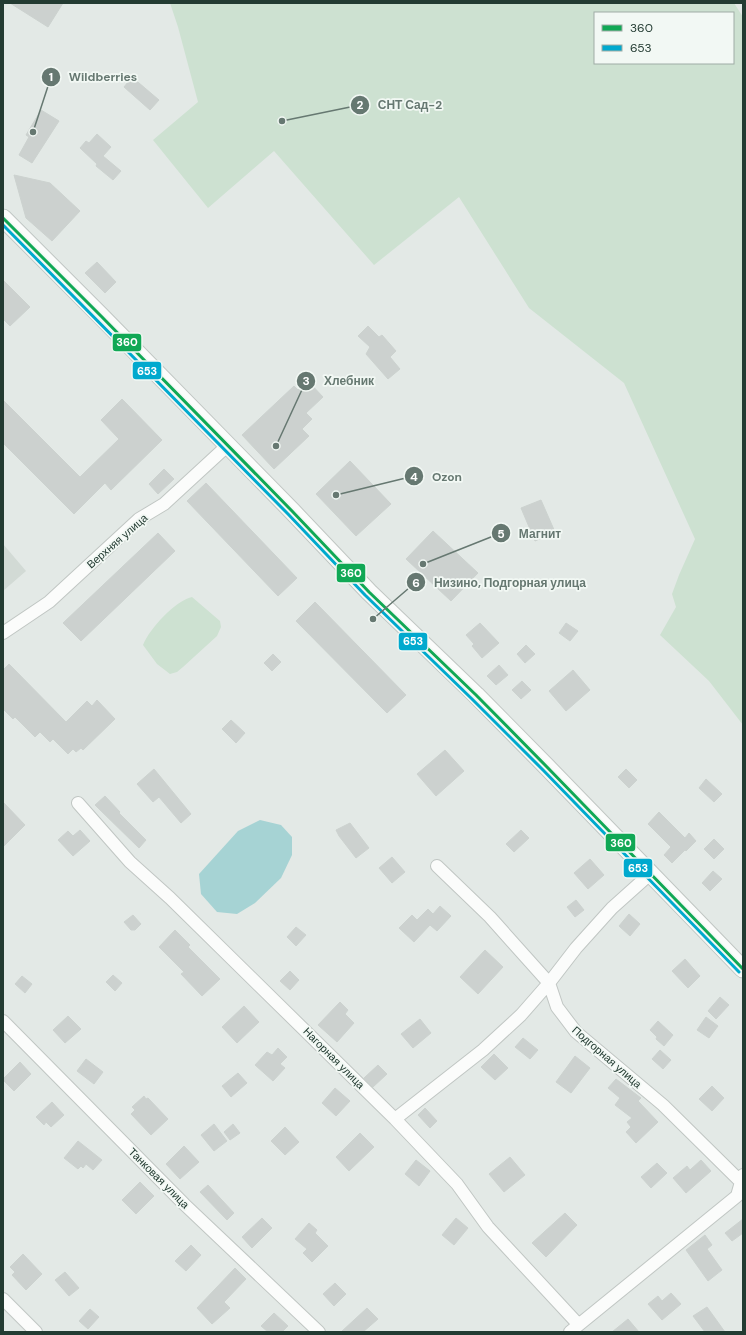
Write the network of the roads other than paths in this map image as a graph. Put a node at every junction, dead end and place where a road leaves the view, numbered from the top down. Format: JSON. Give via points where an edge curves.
{"nodes":[{"id":1,"x":3,"y":218,"type":"edge"},
{"id":2,"x":227,"y":446,"type":"junction"},
{"id":3,"x":3,"y":633,"type":"edge"},
{"id":4,"x":78,"y":803,"type":"dead end"},
{"id":5,"x":437,"y":866,"type":"dead end"},
{"id":6,"x":650,"y":874,"type":"junction"},
{"id":7,"x":743,"y":969,"type":"edge"},
{"id":8,"x":549,"y":983,"type":"junction"},
{"id":9,"x":3,"y":1021,"type":"edge"},
{"id":10,"x":395,"y":1119,"type":"junction"},
{"id":11,"x":742,"y":1180,"type":"edge"},
{"id":12,"x":3,"y":1299,"type":"edge"},
{"id":13,"x":574,"y":1328,"type":"edge"},
{"id":14,"x":36,"y":1332,"type":"edge"},
{"id":15,"x":320,"y":1332,"type":"edge"}],
"edges":[{"from":1,"to":2,"type":"street"},
{"from":2,"to":3,"type":"street","name":"Верхняя улица","via":[[164,504],[139,519],[49,602]]},
{"from":2,"to":6,"type":"street","via":[[369,592],[476,695]]},
{"from":4,"to":10,"type":"street","name":"Нагорная улица","via":[[130,862]]},
{"from":5,"to":8,"type":"street","name":"Подгорная улица","via":[[490,917]]},
{"from":6,"to":7,"type":"street"},
{"from":6,"to":8,"type":"street","via":[[612,908]]},
{"from":8,"to":10,"type":"street","via":[[521,1015],[483,1050]]},
{"from":8,"to":11,"type":"street","name":"Подгорная улица","via":[[557,1008],[576,1032],[663,1105]]},
{"from":9,"to":15,"type":"street","name":"Танковая улица","via":[[184,1204]]},
{"from":10,"to":13,"type":"street","name":"Нагорная улица","via":[[457,1184],[488,1227]]},
{"from":11,"to":13,"type":"street","via":[[736,1196]]},
{"from":12,"to":14,"type":"street"}]}
